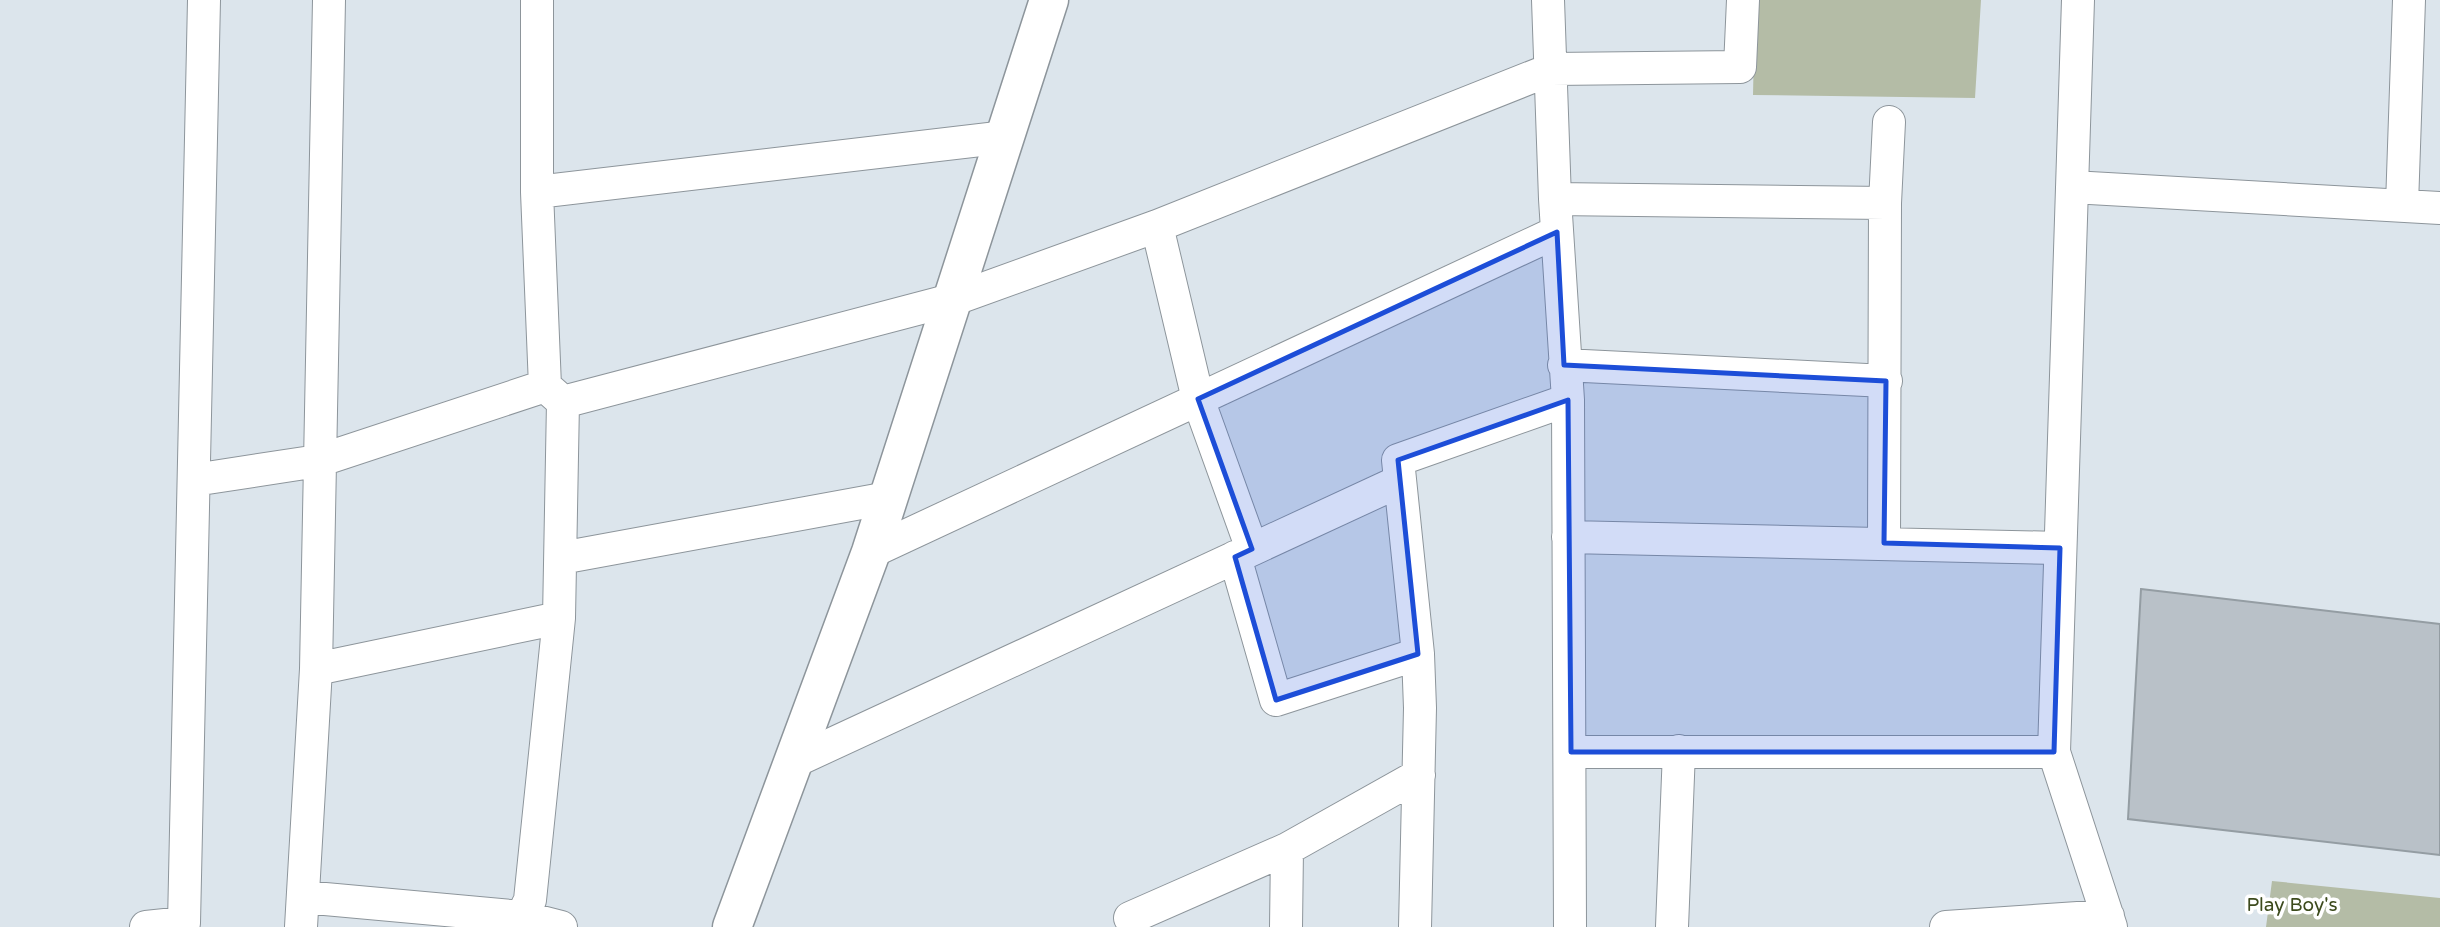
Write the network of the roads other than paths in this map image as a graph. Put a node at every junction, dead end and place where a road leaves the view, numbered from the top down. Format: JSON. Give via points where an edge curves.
{"nodes":[{"id":1,"x":204,"y":0,"type":"edge"},
{"id":2,"x":329,"y":0,"type":"edge"},
{"id":3,"x":537,"y":0,"type":"edge"},
{"id":4,"x":1049,"y":0,"type":"edge"},
{"id":5,"x":1548,"y":0,"type":"edge"},
{"id":6,"x":1743,"y":0,"type":"edge"},
{"id":7,"x":2078,"y":0,"type":"edge"},
{"id":8,"x":2409,"y":0,"type":"edge"},
{"id":9,"x":1552,"y":69,"type":"junction"},
{"id":10,"x":1889,"y":122,"type":"dead end"},
{"id":11,"x":1006,"y":137,"type":"junction"},
{"id":12,"x":2072,"y":187,"type":"junction"},
{"id":13,"x":537,"y":192,"type":"junction"},
{"id":14,"x":1555,"y":199,"type":"junction"},
{"id":15,"x":1885,"y":203,"type":"junction"},
{"id":16,"x":2402,"y":205,"type":"junction"},
{"id":17,"x":2440,"y":208,"type":"edge"},
{"id":18,"x":1157,"y":226,"type":"junction"},
{"id":19,"x":1557,"y":232,"type":"junction"},
{"id":20,"x":955,"y":299,"type":"junction"},
{"id":21,"x":1564,"y":365,"type":"junction"},
{"id":22,"x":1886,"y":381,"type":"junction"},
{"id":23,"x":554,"y":394,"type":"junction"},
{"id":24,"x":1198,"y":399,"type":"junction"},
{"id":25,"x":1568,"y":400,"type":"junction"},
{"id":26,"x":318,"y":461,"type":"junction"},
{"id":27,"x":194,"y":480,"type":"junction"},
{"id":28,"x":1400,"y":481,"type":"junction"},
{"id":29,"x":888,"y":498,"type":"junction"},
{"id":30,"x":1568,"y":537,"type":"junction"},
{"id":31,"x":1884,"y":543,"type":"junction"},
{"id":32,"x":2060,"y":548,"type":"junction"},
{"id":33,"x":871,"y":552,"type":"junction"},
{"id":34,"x":1243,"y":553,"type":"junction"},
{"id":35,"x":561,"y":558,"type":"junction"},
{"id":36,"x":559,"y":618,"type":"junction"},
{"id":37,"x":1418,"y":654,"type":"junction"},
{"id":38,"x":316,"y":669,"type":"junction"},
{"id":39,"x":1679,"y":751,"type":"junction"},
{"id":40,"x":1571,"y":752,"type":"junction"},
{"id":41,"x":2054,"y":752,"type":"junction"},
{"id":42,"x":793,"y":762,"type":"junction"},
{"id":43,"x":1419,"y":775,"type":"junction"},
{"id":44,"x":1287,"y":849,"type":"junction"},
{"id":45,"x":302,"y":912,"type":"edge"},
{"id":46,"x":2110,"y":921,"type":"edge"},
{"id":47,"x":519,"y":922,"type":"edge"},
{"id":48,"x":1124,"y":924,"type":"edge"},
{"id":49,"x":193,"y":925,"type":"edge"},
{"id":50,"x":146,"y":927,"type":"edge"},
{"id":51,"x":561,"y":927,"type":"edge"},
{"id":52,"x":732,"y":927,"type":"edge"},
{"id":53,"x":1286,"y":927,"type":"edge"},
{"id":54,"x":1415,"y":927,"type":"edge"},
{"id":55,"x":1570,"y":927,"type":"edge"},
{"id":56,"x":1672,"y":927,"type":"edge"},
{"id":57,"x":1946,"y":927,"type":"edge"}],
"edges":[{"from":1,"to":27,"type":"street"},
{"from":2,"to":26,"type":"street"},
{"from":3,"to":13,"type":"street"},
{"from":4,"to":11,"type":"main road"},
{"from":5,"to":9,"type":"street"},
{"from":6,"to":9,"type":"street","via":[[1740,67]]},
{"from":7,"to":12,"type":"street"},
{"from":8,"to":16,"type":"street"},
{"from":9,"to":14,"type":"street"},
{"from":9,"to":18,"type":"street"},
{"from":10,"to":15,"type":"street"},
{"from":11,"to":13,"type":"street"},
{"from":11,"to":20,"type":"main road"},
{"from":12,"to":16,"type":"street"},
{"from":12,"to":32,"type":"street"},
{"from":13,"to":23,"type":"street"},
{"from":14,"to":15,"type":"street"},
{"from":14,"to":19,"type":"street"},
{"from":15,"to":22,"type":"street"},
{"from":16,"to":17,"type":"street"},
{"from":18,"to":20,"type":"street"},
{"from":18,"to":24,"type":"street"},
{"from":19,"to":21,"type":"street"},
{"from":19,"to":24,"type":"street"},
{"from":20,"to":23,"type":"street"},
{"from":20,"to":29,"type":"main road"},
{"from":21,"to":22,"type":"street"},
{"from":21,"to":25,"type":"street"},
{"from":22,"to":31,"type":"street"},
{"from":23,"to":26,"type":"street"},
{"from":23,"to":35,"type":"street"},
{"from":24,"to":33,"type":"street"},
{"from":24,"to":34,"type":"street"},
{"from":25,"to":28,"type":"street","via":[[1398,460]]},
{"from":25,"to":30,"type":"street"},
{"from":26,"to":27,"type":"street"},
{"from":26,"to":38,"type":"street"},
{"from":27,"to":49,"type":"street"},
{"from":28,"to":34,"type":"street"},
{"from":28,"to":37,"type":"street"},
{"from":29,"to":33,"type":"main road"},
{"from":29,"to":35,"type":"street"},
{"from":30,"to":31,"type":"street"},
{"from":30,"to":40,"type":"street"},
{"from":31,"to":32,"type":"street"},
{"from":32,"to":41,"type":"street"},
{"from":33,"to":42,"type":"main road"},
{"from":34,"to":37,"type":"street","via":[[1276,700]]},
{"from":34,"to":42,"type":"street"},
{"from":35,"to":36,"type":"street"},
{"from":36,"to":38,"type":"street"},
{"from":36,"to":47,"type":"street","via":[[530,900]]},
{"from":37,"to":43,"type":"street"},
{"from":38,"to":45,"type":"street"},
{"from":39,"to":40,"type":"street"},
{"from":39,"to":41,"type":"street"},
{"from":39,"to":56,"type":"street"},
{"from":40,"to":55,"type":"street"},
{"from":41,"to":46,"type":"street"},
{"from":42,"to":52,"type":"main road"},
{"from":43,"to":44,"type":"street"},
{"from":43,"to":54,"type":"street"},
{"from":44,"to":48,"type":"street"},
{"from":44,"to":53,"type":"street"},
{"from":45,"to":47,"type":"street"},
{"from":46,"to":57,"type":"street"},
{"from":47,"to":51,"type":"street"},
{"from":49,"to":50,"type":"street"}]}
